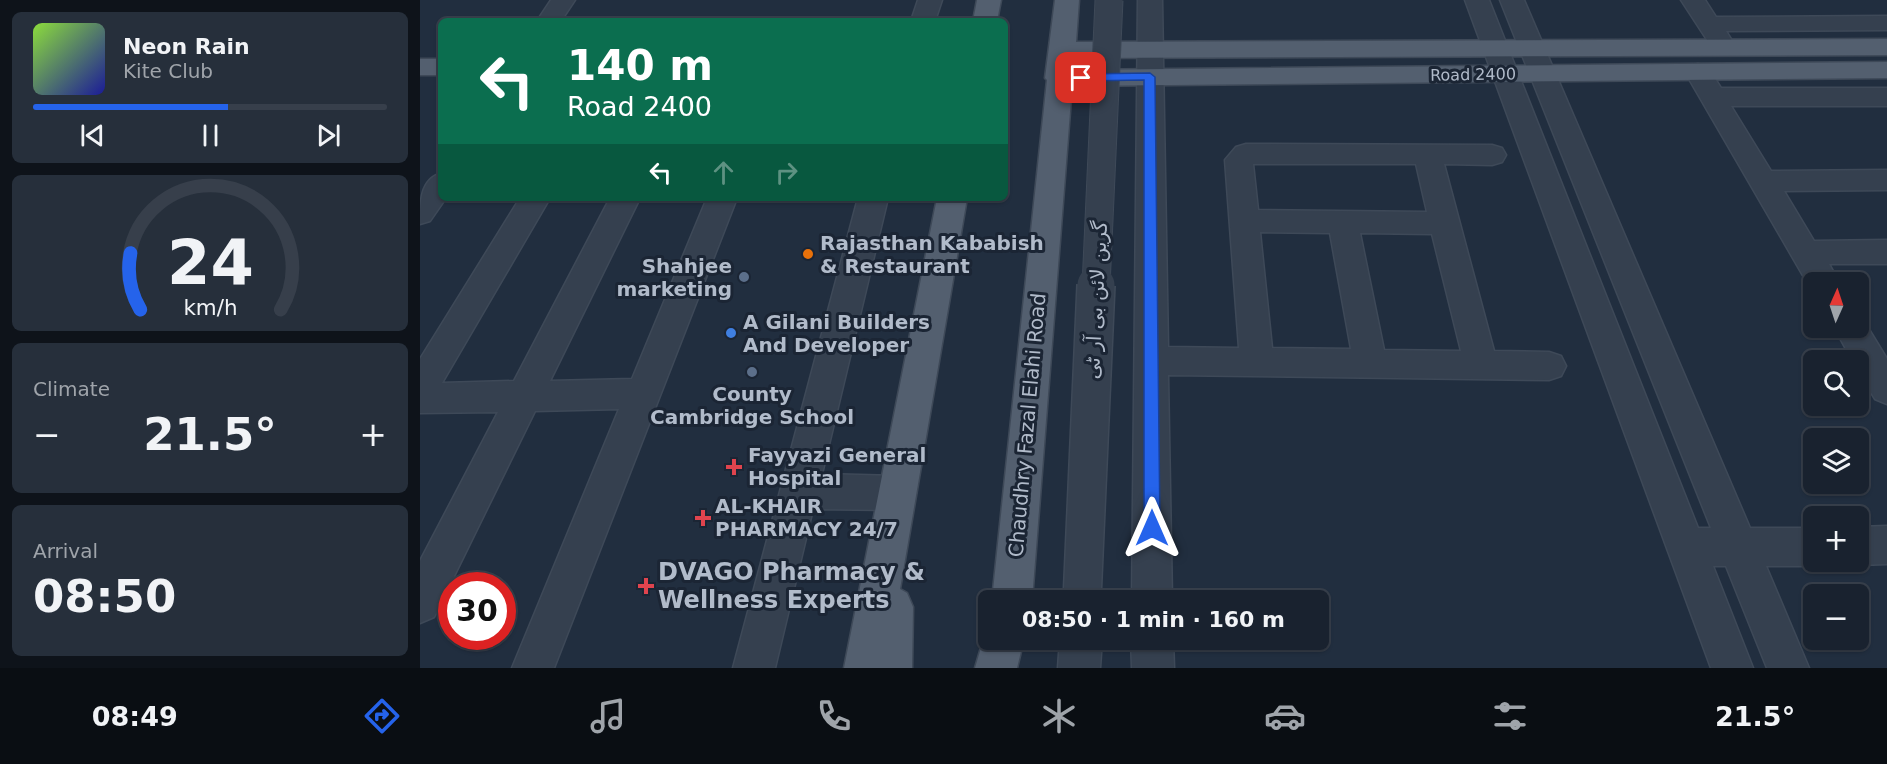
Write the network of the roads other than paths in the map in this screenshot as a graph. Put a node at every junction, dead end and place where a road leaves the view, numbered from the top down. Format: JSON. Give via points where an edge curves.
{"nodes":[{"id":1,"x":563,"y":0,"type":"edge"},
{"id":2,"x":930,"y":0,"type":"edge"},
{"id":3,"x":989,"y":0,"type":"edge"},
{"id":4,"x":1066,"y":0,"type":"edge"},
{"id":5,"x":1109,"y":0,"type":"edge"},
{"id":6,"x":1150,"y":0,"type":"edge"},
{"id":7,"x":1477,"y":0,"type":"edge"},
{"id":8,"x":1512,"y":0,"type":"edge"},
{"id":9,"x":1693,"y":0,"type":"edge"},
{"id":10,"x":551,"y":18,"type":"edge"},
{"id":11,"x":924,"y":18,"type":"edge"},
{"id":12,"x":986,"y":18,"type":"edge"},
{"id":13,"x":1887,"y":23,"type":"edge"},
{"id":14,"x":1709,"y":24,"type":"junction"},
{"id":15,"x":1887,"y":47,"type":"edge"},
{"id":16,"x":1725,"y":48,"type":"junction"},
{"id":17,"x":1538,"y":61,"type":"junction"},
{"id":18,"x":1501,"y":62,"type":"junction"},
{"id":19,"x":1060,"y":64,"type":"junction"},
{"id":20,"x":1150,"y":64,"type":"junction"},
{"id":21,"x":1887,"y":70,"type":"edge"},
{"id":22,"x":1698,"y":72,"type":"junction"},
{"id":23,"x":1713,"y":97,"type":"junction"},
{"id":24,"x":1887,"y":97,"type":"edge"},
{"id":25,"x":1427,"y":154,"type":"junction"},
{"id":26,"x":1492,"y":155,"type":"dead end"},
{"id":27,"x":420,"y":175,"type":"edge"},
{"id":28,"x":438,"y":175,"type":"edge"},
{"id":29,"x":1887,"y":180,"type":"edge"},
{"id":30,"x":1763,"y":181,"type":"junction"},
{"id":31,"x":438,"y":187,"type":"edge"},
{"id":32,"x":533,"y":201,"type":"edge"},
{"id":33,"x":623,"y":201,"type":"edge"},
{"id":34,"x":721,"y":201,"type":"edge"},
{"id":35,"x":872,"y":201,"type":"edge"},
{"id":36,"x":951,"y":201,"type":"edge"},
{"id":37,"x":420,"y":213,"type":"edge"},
{"id":38,"x":1244,"y":221,"type":"junction"},
{"id":39,"x":1343,"y":221,"type":"junction"},
{"id":40,"x":1445,"y":223,"type":"junction"},
{"id":41,"x":1887,"y":252,"type":"edge"},
{"id":42,"x":1806,"y":253,"type":"junction"},
{"id":43,"x":1817,"y":272,"type":"edge"},
{"id":44,"x":1866,"y":338,"type":"edge"},
{"id":45,"x":1151,"y":361,"type":"junction"},
{"id":46,"x":1257,"y":362,"type":"junction"},
{"id":47,"x":1370,"y":364,"type":"junction"},
{"id":48,"x":1481,"y":365,"type":"junction"},
{"id":49,"x":1549,"y":366,"type":"dead end"},
{"id":50,"x":420,"y":389,"type":"edge"},
{"id":51,"x":1887,"y":389,"type":"edge"},
{"id":52,"x":643,"y":394,"type":"junction"},
{"id":53,"x":525,"y":396,"type":"junction"},
{"id":54,"x":420,"y":398,"type":"edge"},
{"id":55,"x":799,"y":490,"type":"junction"},
{"id":56,"x":897,"y":493,"type":"junction"},
{"id":57,"x":1887,"y":545,"type":"edge"},
{"id":58,"x":1869,"y":546,"type":"edge"},
{"id":59,"x":1685,"y":547,"type":"junction"},
{"id":60,"x":1803,"y":547,"type":"edge"},
{"id":61,"x":1738,"y":548,"type":"junction"},
{"id":62,"x":1013,"y":590,"type":"edge"},
{"id":63,"x":1083,"y":590,"type":"edge"},
{"id":64,"x":1152,"y":590,"type":"edge"},
{"id":65,"x":420,"y":603,"type":"edge"},
{"id":66,"x":1001,"y":650,"type":"edge"},
{"id":67,"x":1007,"y":650,"type":"edge"},
{"id":68,"x":1080,"y":650,"type":"edge"},
{"id":69,"x":1152,"y":650,"type":"edge"},
{"id":70,"x":533,"y":668,"type":"edge"},
{"id":71,"x":754,"y":668,"type":"edge"},
{"id":72,"x":865,"y":668,"type":"edge"},
{"id":73,"x":891,"y":668,"type":"edge"},
{"id":74,"x":996,"y":668,"type":"edge"},
{"id":75,"x":1005,"y":668,"type":"edge"},
{"id":76,"x":1079,"y":668,"type":"edge"},
{"id":77,"x":1153,"y":668,"type":"edge"},
{"id":78,"x":1731,"y":668,"type":"edge"},
{"id":79,"x":1788,"y":668,"type":"edge"}],
"edges":[{"from":1,"to":10,"type":"street"},
{"from":2,"to":11,"type":"street"},
{"from":3,"to":12,"type":"main road"},
{"from":4,"to":19,"type":"main road","name":"Chaudhry Fazal Elahi Road"},
{"from":5,"to":63,"type":"street","name":"گرین لائن بی آر ٹی","bridge":true},
{"from":6,"to":20,"type":"street"},
{"from":7,"to":18,"type":"street"},
{"from":8,"to":17,"type":"street"},
{"from":9,"to":14,"type":"street"},
{"from":13,"to":14,"type":"street"},
{"from":14,"to":16,"type":"street"},
{"from":15,"to":16,"type":"main road","name":"Road 2400"},
{"from":16,"to":17,"type":"main road","name":"Road 2400"},
{"from":17,"to":18,"type":"main road","name":"Road 2400"},
{"from":17,"to":22,"type":"main road","name":"Road 2400"},
{"from":17,"to":61,"type":"street"},
{"from":18,"to":20,"type":"main road","name":"Road 2400"},
{"from":18,"to":59,"type":"street"},
{"from":19,"to":20,"type":"main road","name":"Road 2400"},
{"from":19,"to":62,"type":"main road","name":"Chaudhry Fazal Elahi Road"},
{"from":20,"to":45,"type":"street"},
{"from":21,"to":22,"type":"main road","name":"Road 2400"},
{"from":22,"to":23,"type":"street"},
{"from":23,"to":24,"type":"street"},
{"from":23,"to":30,"type":"street"},
{"from":25,"to":26,"type":"street"},
{"from":25,"to":38,"type":"street","via":[[1246,154],[1239,160]]},
{"from":25,"to":40,"type":"street"},
{"from":27,"to":28,"type":"street"},
{"from":29,"to":30,"type":"street"},
{"from":30,"to":42,"type":"street"},
{"from":31,"to":37,"type":"street"},
{"from":32,"to":50,"type":"street"},
{"from":33,"to":53,"type":"street"},
{"from":34,"to":52,"type":"street"},
{"from":35,"to":55,"type":"street"},
{"from":36,"to":56,"type":"main road"},
{"from":38,"to":39,"type":"street"},
{"from":38,"to":46,"type":"street"},
{"from":39,"to":40,"type":"street"},
{"from":39,"to":47,"type":"street"},
{"from":40,"to":48,"type":"street"},
{"from":41,"to":42,"type":"street"},
{"from":42,"to":43,"type":"street"},
{"from":44,"to":51,"type":"street"},
{"from":45,"to":46,"type":"street"},
{"from":45,"to":64,"type":"street"},
{"from":46,"to":47,"type":"street"},
{"from":47,"to":48,"type":"street"},
{"from":48,"to":49,"type":"street"},
{"from":52,"to":53,"type":"street"},
{"from":52,"to":70,"type":"street"},
{"from":53,"to":54,"type":"street"},
{"from":53,"to":65,"type":"street"},
{"from":55,"to":56,"type":"street"},
{"from":55,"to":71,"type":"street"},
{"from":56,"to":72,"type":"main road"},
{"from":56,"to":73,"type":"main road"},
{"from":57,"to":58,"type":"street"},
{"from":59,"to":61,"type":"street"},
{"from":59,"to":78,"type":"street"},
{"from":60,"to":61,"type":"street"},
{"from":61,"to":79,"type":"street"},
{"from":66,"to":74,"type":"main road"},
{"from":67,"to":75,"type":"main road"},
{"from":68,"to":76,"type":"street"},
{"from":69,"to":77,"type":"street"}]}
